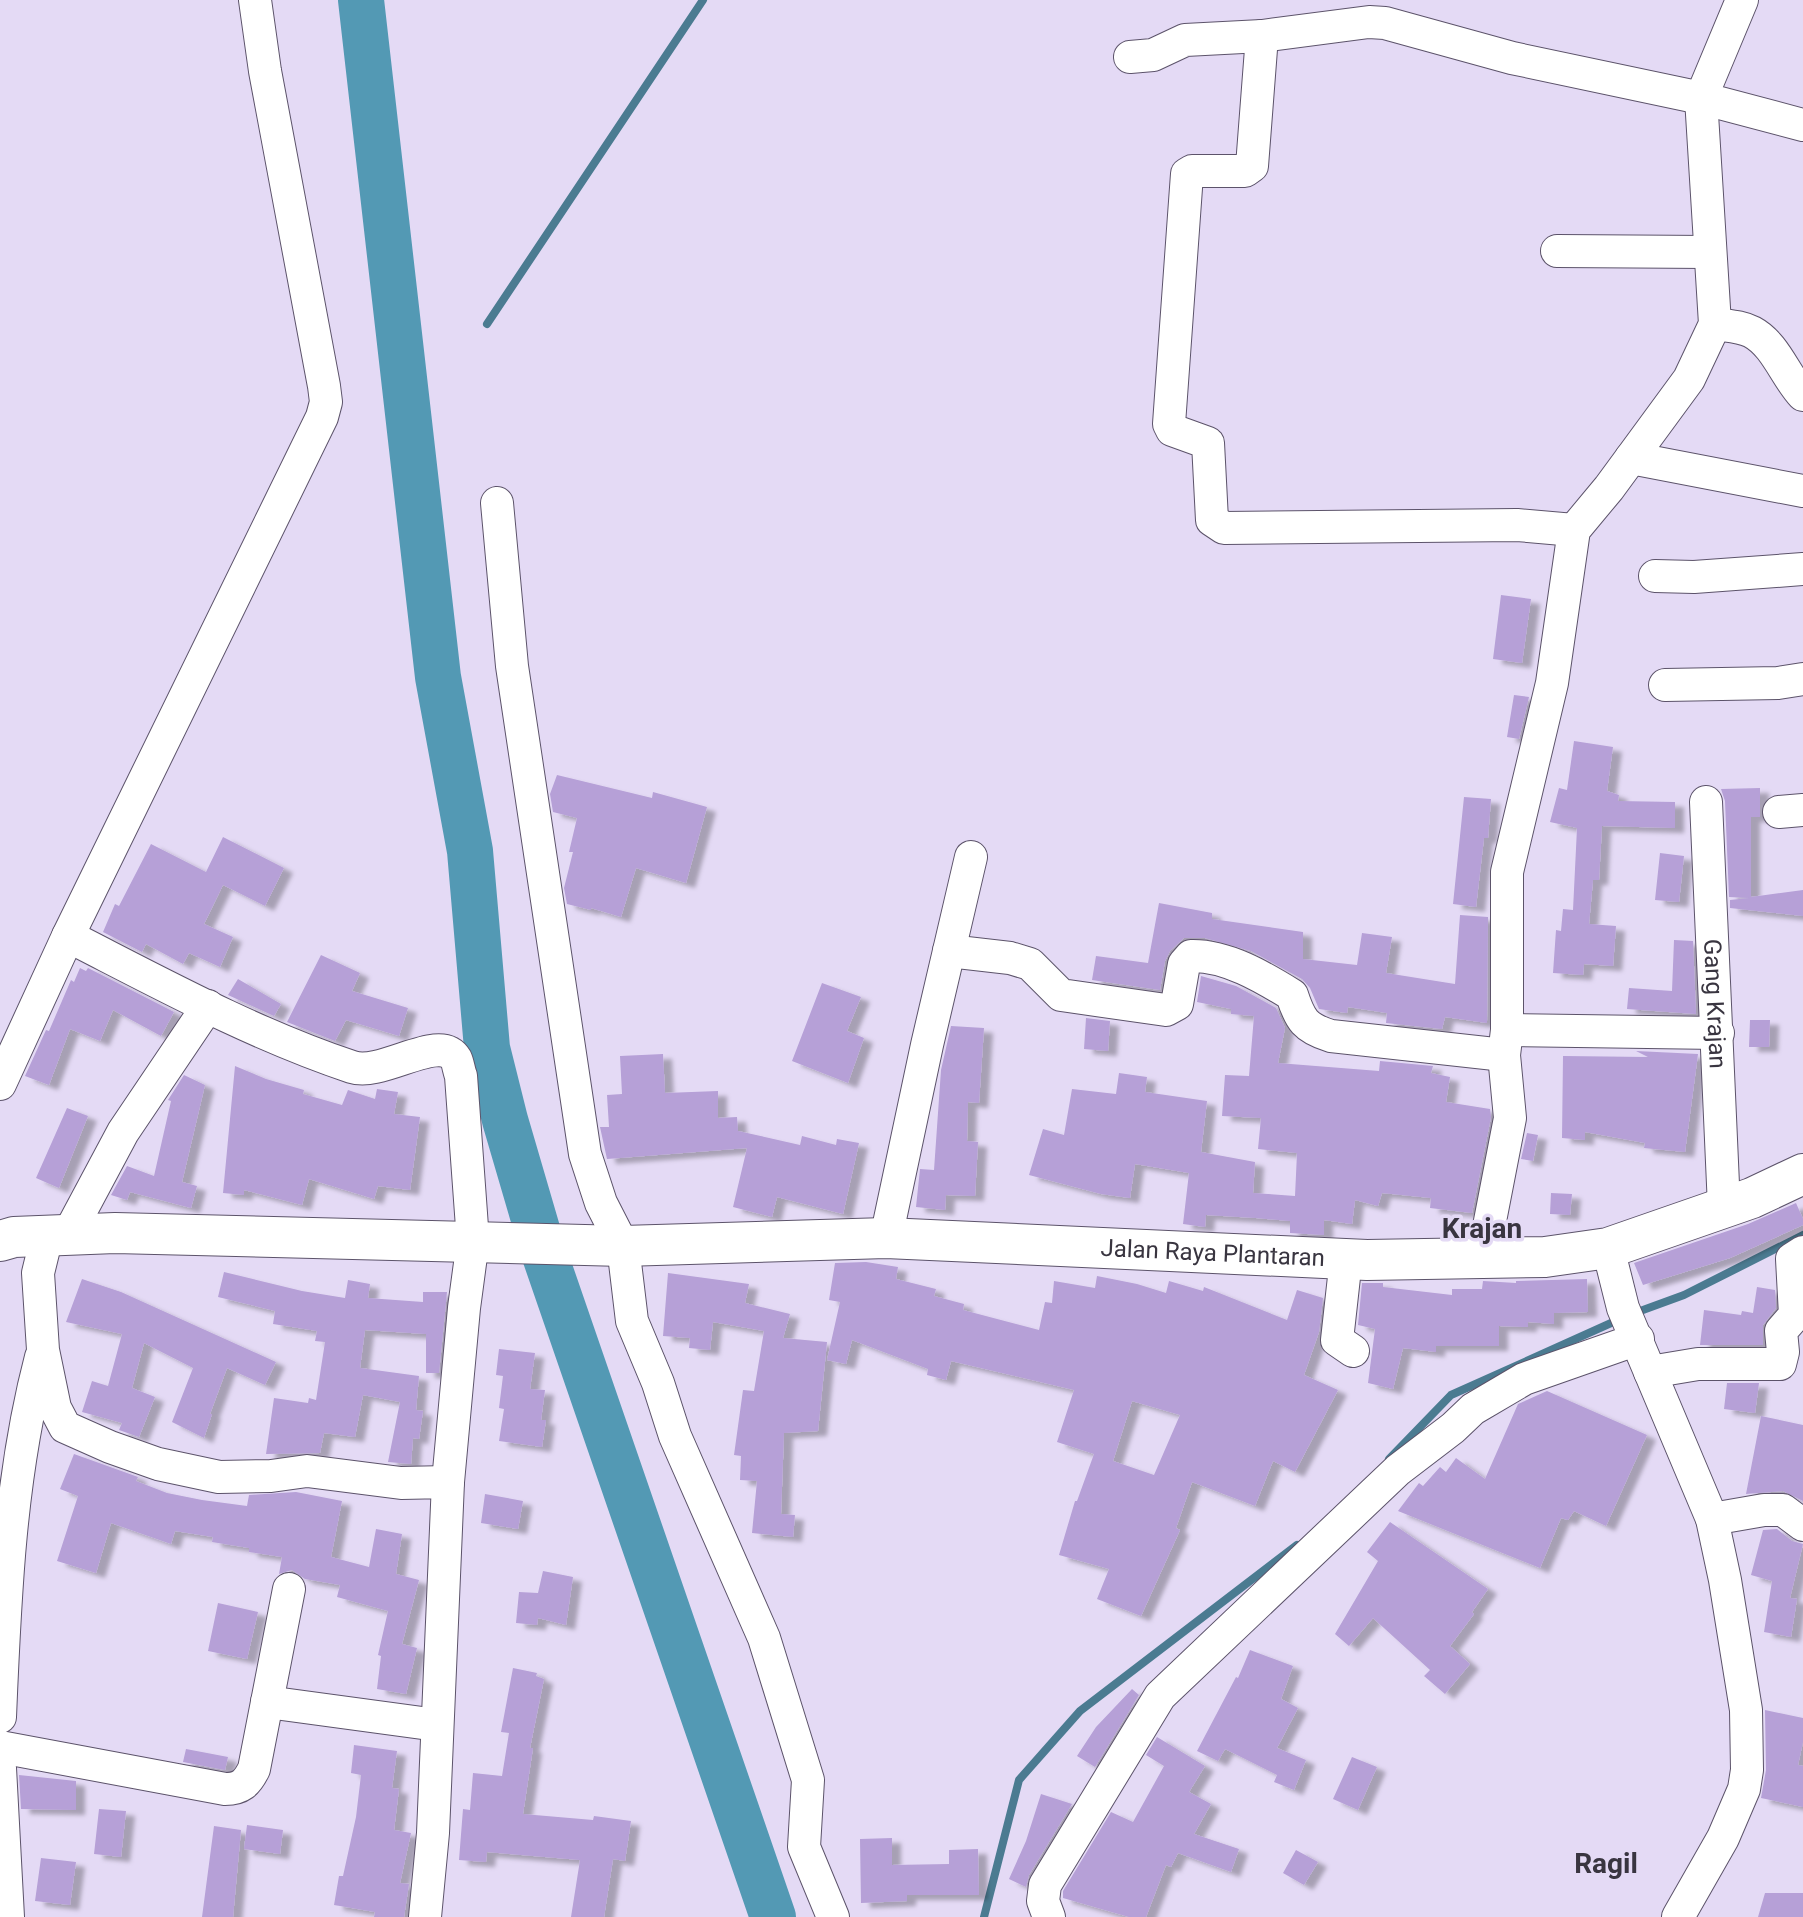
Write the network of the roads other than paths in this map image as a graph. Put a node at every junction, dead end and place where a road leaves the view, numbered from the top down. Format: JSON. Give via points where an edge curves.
{"nodes":[{"id":1,"x":255,"y":0,"type":"edge"},
{"id":2,"x":1742,"y":0,"type":"edge"},
{"id":3,"x":1262,"y":36,"type":"junction"},
{"id":4,"x":1130,"y":57,"type":"dead end"},
{"id":5,"x":1701,"y":98,"type":"junction"},
{"id":6,"x":1803,"y":125,"type":"edge"},
{"id":7,"x":1557,"y":251,"type":"dead end"},
{"id":8,"x":1709,"y":252,"type":"junction"},
{"id":9,"x":1715,"y":324,"type":"junction"},
{"id":10,"x":1803,"y":395,"type":"edge"},
{"id":11,"x":1631,"y":458,"type":"junction"},
{"id":12,"x":1803,"y":491,"type":"edge"},
{"id":13,"x":497,"y":503,"type":"dead end"},
{"id":14,"x":1574,"y":530,"type":"junction"},
{"id":15,"x":1803,"y":569,"type":"edge"},
{"id":16,"x":1655,"y":576,"type":"dead end"},
{"id":17,"x":1803,"y":679,"type":"edge"},
{"id":18,"x":1665,"y":685,"type":"dead end"},
{"id":19,"x":1706,"y":802,"type":"dead end"},
{"id":20,"x":971,"y":857,"type":"dead end"},
{"id":21,"x":68,"y":936,"type":"junction"},
{"id":22,"x":949,"y":951,"type":"junction"},
{"id":23,"x":208,"y":1006,"type":"junction"},
{"id":24,"x":1718,"y":1033,"type":"junction"},
{"id":25,"x":1506,"y":1043,"type":"junction"},
{"id":26,"x":0,"y":1084,"type":"edge"},
{"id":27,"x":1803,"y":1174,"type":"edge"},
{"id":28,"x":1724,"y":1207,"type":"junction"},
{"id":29,"x":58,"y":1236,"type":"junction"},
{"id":30,"x":886,"y":1238,"type":"junction"},
{"id":31,"x":0,"y":1241,"type":"edge"},
{"id":32,"x":483,"y":1241,"type":"junction"},
{"id":33,"x":616,"y":1246,"type":"junction"},
{"id":34,"x":1608,"y":1248,"type":"junction"},
{"id":35,"x":1803,"y":1252,"type":"edge"},
{"id":36,"x":1483,"y":1257,"type":"junction"},
{"id":37,"x":1346,"y":1259,"type":"junction"},
{"id":38,"x":1631,"y":1326,"type":"junction"},
{"id":39,"x":43,"y":1350,"type":"junction"},
{"id":40,"x":1353,"y":1351,"type":"dead end"},
{"id":41,"x":1650,"y":1372,"type":"junction"},
{"id":42,"x":448,"y":1482,"type":"junction"},
{"id":43,"x":7,"y":1491,"type":"edge"},
{"id":44,"x":1712,"y":1519,"type":"junction"},
{"id":45,"x":1803,"y":1525,"type":"edge"},
{"id":46,"x":289,"y":1589,"type":"dead end"},
{"id":47,"x":267,"y":1702,"type":"junction"},
{"id":48,"x":0,"y":1717,"type":"edge"},
{"id":49,"x":437,"y":1725,"type":"junction"},
{"id":50,"x":0,"y":1747,"type":"edge"},
{"id":51,"x":0,"y":1768,"type":"edge"},
{"id":52,"x":8,"y":1917,"type":"edge"},
{"id":53,"x":425,"y":1917,"type":"edge"},
{"id":54,"x":833,"y":1917,"type":"edge"},
{"id":55,"x":1049,"y":1917,"type":"edge"},
{"id":56,"x":1678,"y":1917,"type":"edge"}],
"edges":[{"from":1,"to":21,"type":"street","via":[[326,402]]},
{"from":2,"to":5,"type":"street"},
{"from":3,"to":4,"type":"street","via":[[1185,40],[1153,55]]},
{"from":3,"to":5,"type":"street","via":[[1385,23],[1512,58]]},
{"from":3,"to":14,"type":"street","via":[[1252,166],[1245,171],[1187,174],[1169,424],[1172,430],[1208,443],[1212,520],[1224,528],[1517,525]]},
{"from":5,"to":6,"type":"street"},
{"from":5,"to":8,"type":"street"},
{"from":7,"to":8,"type":"street"},
{"from":8,"to":9,"type":"street"},
{"from":9,"to":10,"type":"street","via":[[1754,333]]},
{"from":9,"to":11,"type":"street","via":[[1689,379]]},
{"from":11,"to":12,"type":"street"},
{"from":11,"to":14,"type":"street"},
{"from":13,"to":33,"type":"street","via":[[512,666],[585,1154]]},
{"from":14,"to":25,"type":"street","via":[[1552,683],[1507,872]]},
{"from":15,"to":16,"type":"street"},
{"from":17,"to":18,"type":"street"},
{"from":19,"to":24,"type":"street","name":"Gang Krajan"},
{"from":20,"to":22,"type":"street"},
{"from":21,"to":23,"type":"street"},
{"from":21,"to":26,"type":"street"},
{"from":22,"to":25,"type":"street","via":[[1030,964],[1061,995],[1166,1010],[1177,1004],[1184,964],[1191,956],[1206,956],[1292,995],[1312,1030],[1331,1036]]},
{"from":22,"to":30,"type":"street"},
{"from":23,"to":29,"type":"street"},
{"from":23,"to":32,"type":"street","via":[[360,1069],[430,1050],[453,1055],[461,1076]]},
{"from":24,"to":25,"type":"street"},
{"from":24,"to":28,"type":"street","name":"Gang Krajan"},
{"from":25,"to":36,"type":"street","via":[[1510,1118]]},
{"from":27,"to":28,"type":"main road","name":"Jalan Raya Plantaran"},
{"from":28,"to":34,"type":"main road","name":"Jalan Raya Plantaran"},
{"from":29,"to":31,"type":"main road","name":"Jalan Raya Plantaran"},
{"from":29,"to":32,"type":"main road","name":"Jalan Raya Plantaran"},
{"from":29,"to":39,"type":"street","via":[[38,1273]]},
{"from":30,"to":33,"type":"main road","name":"Jalan Raya Plantaran"},
{"from":30,"to":37,"type":"main road","name":"Jalan Raya Plantaran"},
{"from":32,"to":33,"type":"main road","name":"Jalan Raya Plantaran"},
{"from":32,"to":42,"type":"street","via":[[464,1308]]},
{"from":33,"to":54,"type":"street","via":[[632,1321],[675,1436],[768,1652],[808,1780],[804,1847]]},
{"from":34,"to":36,"type":"main road","name":"Jalan Raya Plantaran","via":[[1545,1257]]},
{"from":34,"to":38,"type":"street"},
{"from":35,"to":41,"type":"street","via":[[1792,1259],[1795,1315],[1781,1331],[1780,1364],[1698,1364]]},
{"from":36,"to":37,"type":"main road","name":"Jalan Raya Plantaran"},
{"from":37,"to":40,"type":"street","via":[[1337,1340]]},
{"from":38,"to":41,"type":"street"},
{"from":38,"to":55,"type":"street","via":[[1473,1409],[1398,1470],[1160,1696],[1045,1885]]},
{"from":39,"to":42,"type":"street","via":[[55,1408],[65,1427],[158,1464],[219,1477],[307,1471],[401,1483]]},
{"from":39,"to":43,"type":"street"},
{"from":41,"to":44,"type":"street"},
{"from":42,"to":49,"type":"street"},
{"from":43,"to":48,"type":"street"},
{"from":44,"to":45,"type":"street","via":[[1783,1510]]},
{"from":44,"to":56,"type":"street","via":[[1746,1710],[1747,1770],[1723,1838]]},
{"from":46,"to":47,"type":"street"},
{"from":47,"to":49,"type":"street"},
{"from":47,"to":50,"type":"street","via":[[254,1769],[248,1781],[233,1789]]},
{"from":49,"to":53,"type":"street"},
{"from":51,"to":52,"type":"street"}]}
